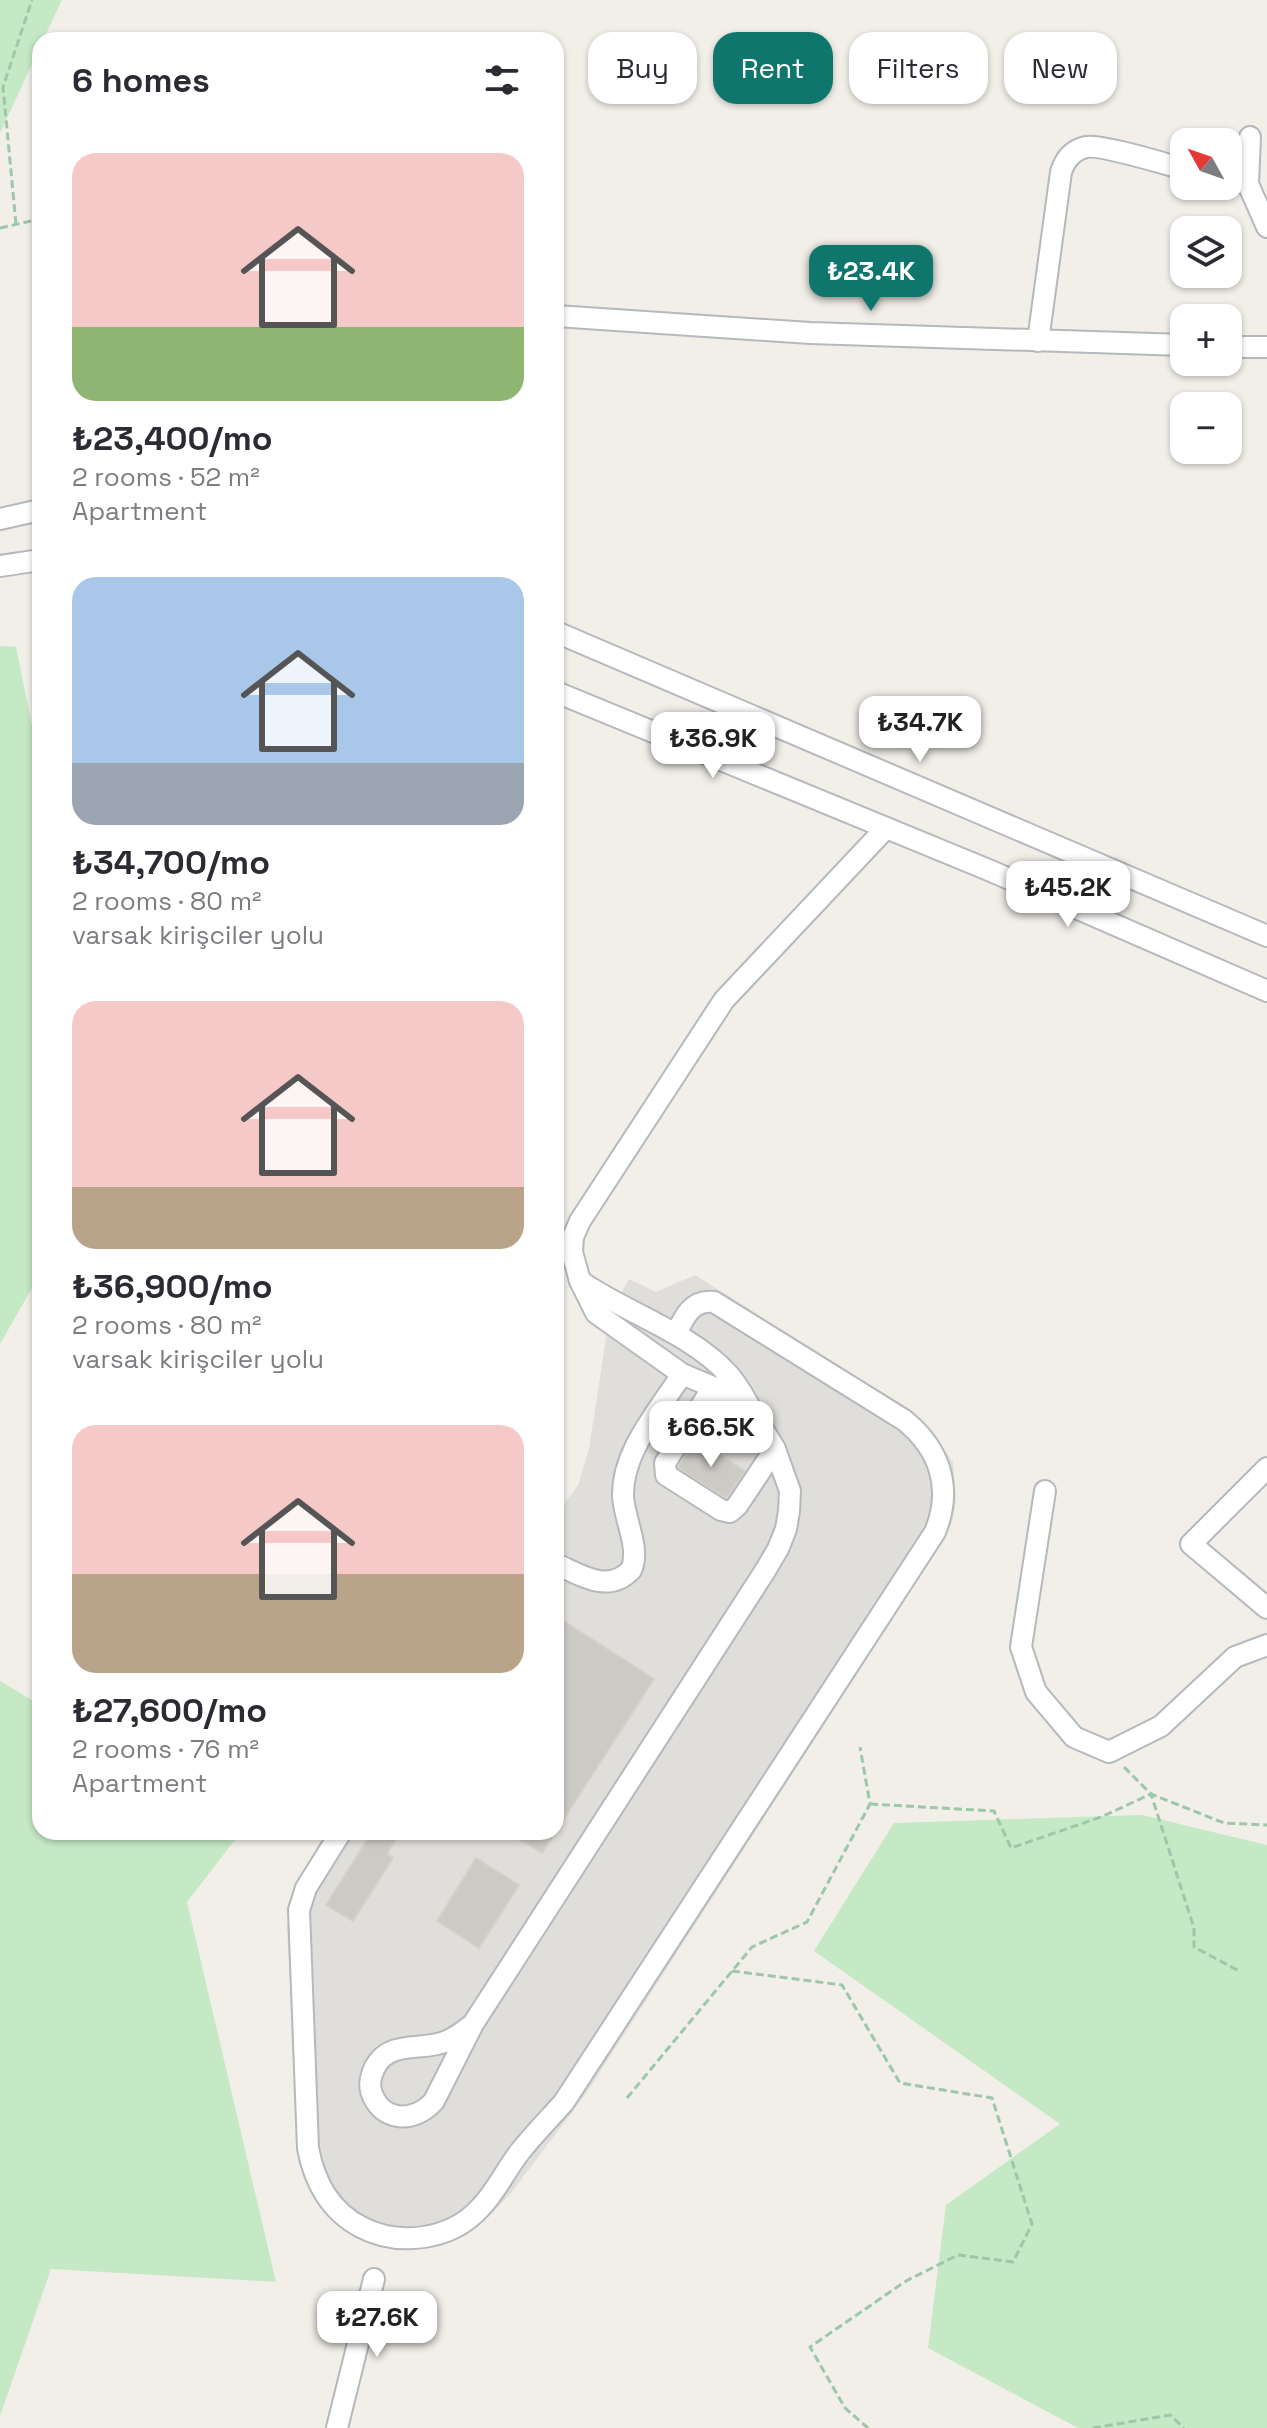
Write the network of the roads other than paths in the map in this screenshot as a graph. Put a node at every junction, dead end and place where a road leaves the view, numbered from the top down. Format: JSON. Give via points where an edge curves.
{"nodes":[{"id":1,"x":1250,"y":137,"type":"dead end"},
{"id":2,"x":1170,"y":166,"type":"edge"},
{"id":3,"x":1242,"y":167,"type":"edge"},
{"id":4,"x":1242,"y":188,"type":"edge"},
{"id":5,"x":1267,"y":227,"type":"edge"},
{"id":6,"x":564,"y":317,"type":"edge"},
{"id":7,"x":1038,"y":341,"type":"junction"},
{"id":8,"x":1170,"y":345,"type":"edge"},
{"id":9,"x":1242,"y":347,"type":"edge"},
{"id":10,"x":1267,"y":347,"type":"edge"},
{"id":11,"x":32,"y":512,"type":"edge"},
{"id":12,"x":0,"y":519,"type":"edge"},
{"id":13,"x":32,"y":561,"type":"edge"},
{"id":14,"x":0,"y":566,"type":"edge"},
{"id":15,"x":564,"y":635,"type":"edge"},
{"id":16,"x":564,"y":695,"type":"edge"},
{"id":17,"x":886,"y":828,"type":"junction"},
{"id":18,"x":1267,"y":936,"type":"edge"},
{"id":19,"x":1267,"y":991,"type":"edge"},
{"id":20,"x":580,"y":1281,"type":"junction"},
{"id":21,"x":676,"y":1334,"type":"junction"},
{"id":22,"x":682,"y":1374,"type":"junction"},
{"id":23,"x":713,"y":1387,"type":"junction"},
{"id":24,"x":758,"y":1421,"type":"junction"},
{"id":25,"x":775,"y":1449,"type":"junction"},
{"id":26,"x":1267,"y":1468,"type":"edge"},
{"id":27,"x":1045,"y":1491,"type":"dead end"},
{"id":28,"x":564,"y":1567,"type":"edge"},
{"id":29,"x":1267,"y":1608,"type":"edge"},
{"id":30,"x":1267,"y":1645,"type":"edge"},
{"id":31,"x":336,"y":1840,"type":"edge"},
{"id":32,"x":473,"y":2024,"type":"junction"},
{"id":33,"x":374,"y":2279,"type":"dead end"},
{"id":34,"x":337,"y":2428,"type":"edge"}],
"edges":[{"from":1,"to":3,"type":"street"},
{"from":2,"to":7,"type":"street","via":[[1091,146],[1068,157],[1061,172]]},
{"from":4,"to":5,"type":"street"},
{"from":6,"to":7,"type":"street"},
{"from":7,"to":8,"type":"street"},
{"from":9,"to":10,"type":"street"},
{"from":11,"to":12,"type":"street"},
{"from":13,"to":14,"type":"street"},
{"from":15,"to":18,"type":"street"},
{"from":16,"to":17,"type":"street"},
{"from":17,"to":19,"type":"street"},
{"from":17,"to":20,"type":"street","via":[[724,1000],[580,1221],[572,1252]]},
{"from":20,"to":21,"type":"street"},
{"from":20,"to":22,"type":"street","via":[[603,1321]]},
{"from":21,"to":24,"type":"street","via":[[730,1376]]},
{"from":21,"to":31,"type":"street","via":[[693,1307],[714,1302],[904,1420],[937,1459],[943,1485],[941,1516],[564,2102],[478,2211],[433,2235],[400,2238],[356,2225],[323,2192],[311,2164],[299,1910],[306,1888]]},
{"from":22,"to":23,"type":"street"},
{"from":22,"to":28,"type":"street","via":[[628,1467],[623,1495],[634,1552],[631,1570],[603,1582]]},
{"from":23,"to":24,"type":"street"},
{"from":23,"to":25,"type":"street","via":[[665,1463],[666,1475],[730,1512]]},
{"from":24,"to":25,"type":"street"},
{"from":25,"to":32,"type":"street","via":[[790,1491],[778,1549]]},
{"from":26,"to":29,"type":"street","via":[[1191,1544]]},
{"from":27,"to":30,"type":"street","via":[[1021,1647],[1036,1692],[1074,1737],[1109,1752],[1161,1726],[1235,1657]]},
{"from":32,"to":32,"type":"street","via":[[426,2110],[398,2117],[377,2103],[370,2084],[384,2056],[448,2041]]},
{"from":33,"to":34,"type":"street"}]}
